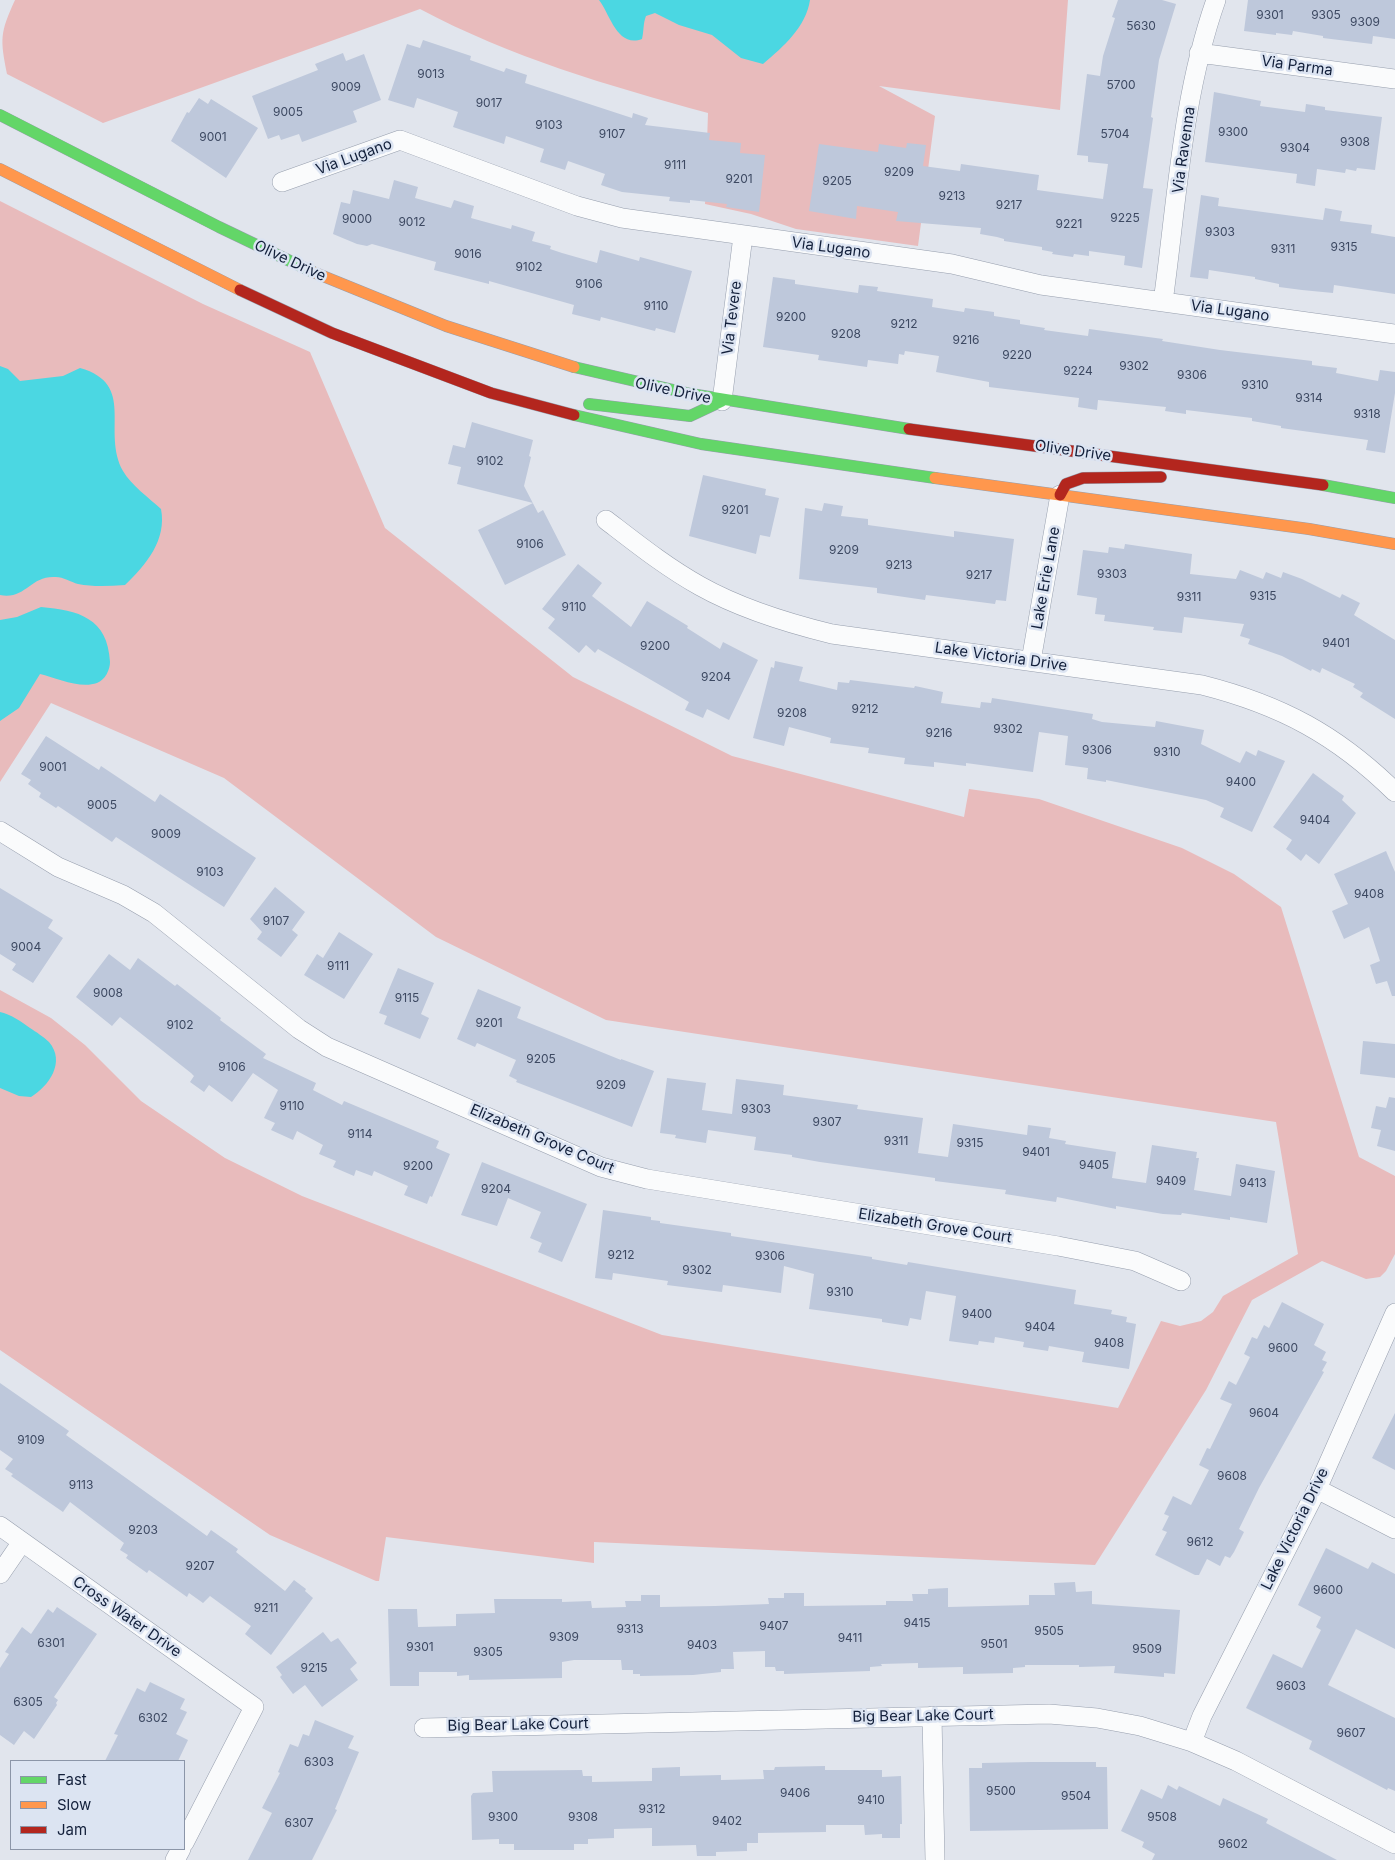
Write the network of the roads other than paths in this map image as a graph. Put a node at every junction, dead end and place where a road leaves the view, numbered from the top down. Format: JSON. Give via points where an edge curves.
{"nodes":[{"id":1,"x":1216,"y":0,"type":"edge"},
{"id":2,"x":1199,"y":53,"type":"junction"},
{"id":3,"x":1395,"y":79,"type":"edge"},
{"id":4,"x":0,"y":115,"type":"edge"},
{"id":5,"x":0,"y":169,"type":"edge"},
{"id":6,"x":282,"y":182,"type":"dead end"},
{"id":7,"x":743,"y":236,"type":"junction"},
{"id":8,"x":1163,"y":302,"type":"junction"},
{"id":9,"x":1395,"y":334,"type":"edge"},
{"id":10,"x":491,"y":393,"type":"junction"},
{"id":11,"x":722,"y":402,"type":"junction"},
{"id":12,"x":1250,"y":476,"type":"junction"},
{"id":13,"x":1060,"y":495,"type":"junction"},
{"id":14,"x":1395,"y":498,"type":"edge"},
{"id":15,"x":606,"y":520,"type":"dead end"},
{"id":16,"x":1309,"y":529,"type":"junction"},
{"id":17,"x":1395,"y":534,"type":"edge"},
{"id":18,"x":1395,"y":544,"type":"edge"},
{"id":19,"x":1031,"y":661,"type":"junction"},
{"id":20,"x":1395,"y":792,"type":"edge"},
{"id":21,"x":0,"y":831,"type":"edge"},
{"id":22,"x":1181,"y":1281,"type":"dead end"},
{"id":23,"x":1393,"y":1320,"type":"edge"},
{"id":24,"x":1317,"y":1488,"type":"junction"},
{"id":25,"x":0,"y":1526,"type":"edge"},
{"id":26,"x":1395,"y":1529,"type":"edge"},
{"id":27,"x":22,"y":1542,"type":"junction"},
{"id":28,"x":0,"y":1574,"type":"edge"},
{"id":29,"x":932,"y":1716,"type":"junction"},
{"id":30,"x":424,"y":1728,"type":"dead end"},
{"id":31,"x":1192,"y":1742,"type":"junction"},
{"id":32,"x":185,"y":1840,"type":"edge"},
{"id":33,"x":1395,"y":1844,"type":"edge"},
{"id":34,"x":935,"y":1860,"type":"edge"}],
"edges":[{"from":1,"to":2,"type":"street","name":"Via Ravenna"},
{"from":2,"to":3,"type":"street","name":"Via Parma"},
{"from":2,"to":8,"type":"street","name":"Via Ravenna"},
{"from":4,"to":11,"type":"main road","name":"Olive Drive","via":[[269,252],[441,325],[544,358]]},
{"from":5,"to":10,"type":"main road","via":[[238,290],[332,333]]},
{"from":6,"to":7,"type":"street","name":"Via Lugano","via":[[400,140],[577,206],[622,218]]},
{"from":7,"to":8,"type":"street","name":"Via Lugano","via":[[952,264],[1041,285]]},
{"from":7,"to":11,"type":"street","name":"Via Tevere"},
{"from":8,"to":9,"type":"street","name":"Via Lugano"},
{"from":10,"to":11,"type":"main road","via":[[690,416]]},
{"from":10,"to":13,"type":"main road","via":[[612,425],[701,444]]},
{"from":11,"to":12,"type":"main road","name":"Olive Drive"},
{"from":12,"to":13,"type":"main road","via":[[1084,478],[1066,484]]},
{"from":12,"to":14,"type":"main road","name":"Olive Drive"},
{"from":13,"to":16,"type":"main road"},
{"from":13,"to":19,"type":"street","name":"Lake Erie Lane"},
{"from":15,"to":19,"type":"street","name":"Lake Victoria Drive","via":[[700,587],[787,623],[832,634]]},
{"from":16,"to":17,"type":"main road"},
{"from":16,"to":18,"type":"main road"},
{"from":19,"to":20,"type":"street","name":"Lake Victoria Drive","via":[[1202,685],[1239,694],[1308,723],[1354,755]]},
{"from":21,"to":22,"type":"street","name":"Elizabeth Grove Court","via":[[58,867],[123,895],[154,913],[299,1029],[327,1047],[601,1166],[647,1179],[1096,1253],[1135,1261]]},
{"from":23,"to":24,"type":"street","name":"Lake Victoria Drive"},
{"from":24,"to":26,"type":"street"},
{"from":24,"to":31,"type":"street","name":"Lake Victoria Drive","via":[[1202,1716]]},
{"from":25,"to":27,"type":"street","name":"Cross Water Drive"},
{"from":27,"to":28,"type":"street"},
{"from":27,"to":32,"type":"street","name":"Cross Water Drive","via":[[254,1707]]},
{"from":29,"to":30,"type":"street","name":"Big Bear Lake Court"},
{"from":29,"to":31,"type":"street","name":"Big Bear Lake Court","via":[[1049,1714],[1097,1718],[1140,1726]]},
{"from":29,"to":34,"type":"street"},
{"from":31,"to":33,"type":"street","name":"Big Bear Lake Court","via":[[1236,1761]]}]}
